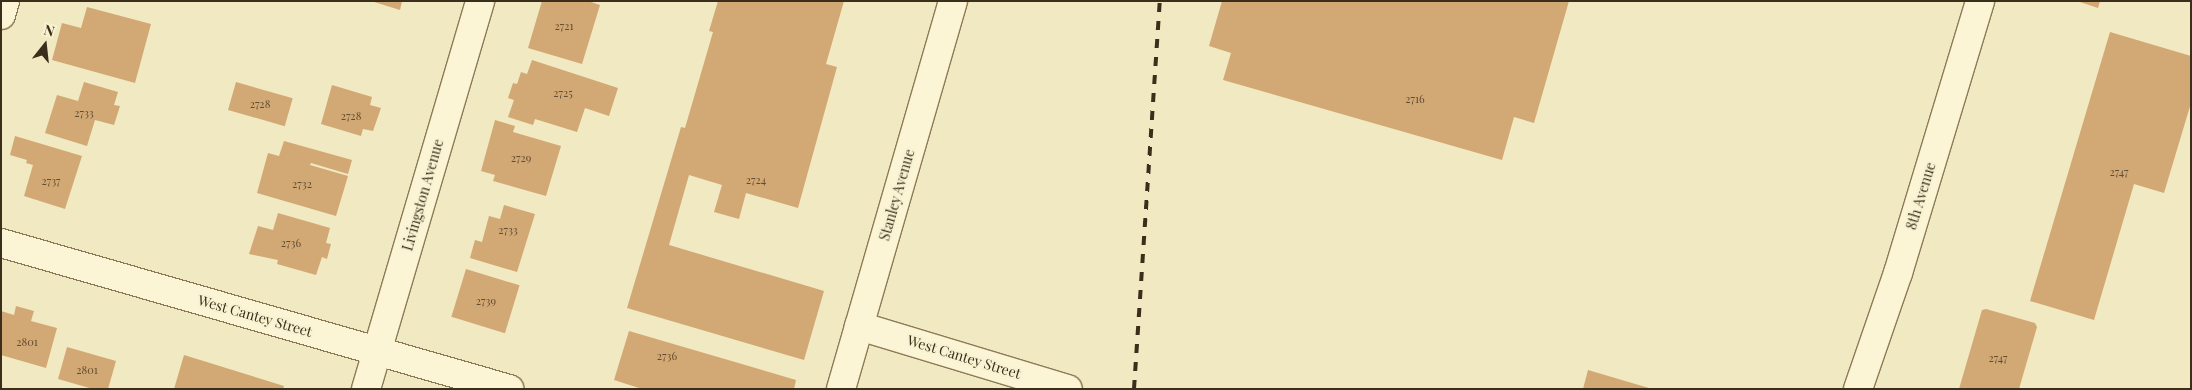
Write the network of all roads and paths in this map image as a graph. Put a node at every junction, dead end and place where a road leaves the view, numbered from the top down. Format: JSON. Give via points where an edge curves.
{"nodes":[{"id":1,"x":5,"y":1,"type":"edge"},
{"id":2,"x":480,"y":1,"type":"edge"},
{"id":3,"x":953,"y":1,"type":"edge"},
{"id":4,"x":1980,"y":1,"type":"edge"},
{"id":5,"x":1,"y":16,"type":"edge"},
{"id":6,"x":1,"y":243,"type":"edge"},
{"id":7,"x":859,"y":326,"type":"junction"},
{"id":8,"x":377,"y":351,"type":"junction"},
{"id":9,"x":366,"y":389,"type":"edge"},
{"id":10,"x":509,"y":389,"type":"edge"},
{"id":11,"x":841,"y":389,"type":"edge"},
{"id":12,"x":1068,"y":389,"type":"edge"},
{"id":13,"x":1858,"y":389,"type":"edge"}],
"edges":[{"from":1,"to":5,"type":"street"},
{"from":2,"to":8,"type":"street","name":"Livingston Avenue"},
{"from":3,"to":7,"type":"street","name":"Stanley Avenue"},
{"from":4,"to":13,"type":"street","name":"8th Avenue","via":[[1898,273]]},
{"from":6,"to":8,"type":"street","name":"West Cantey Street"},
{"from":7,"to":11,"type":"street","name":"Stanley Avenue"},
{"from":7,"to":12,"type":"street","name":"West Cantey Street"},
{"from":8,"to":9,"type":"street","name":"Livingston Avenue"},
{"from":8,"to":10,"type":"street","name":"West Cantey Street"}]}
